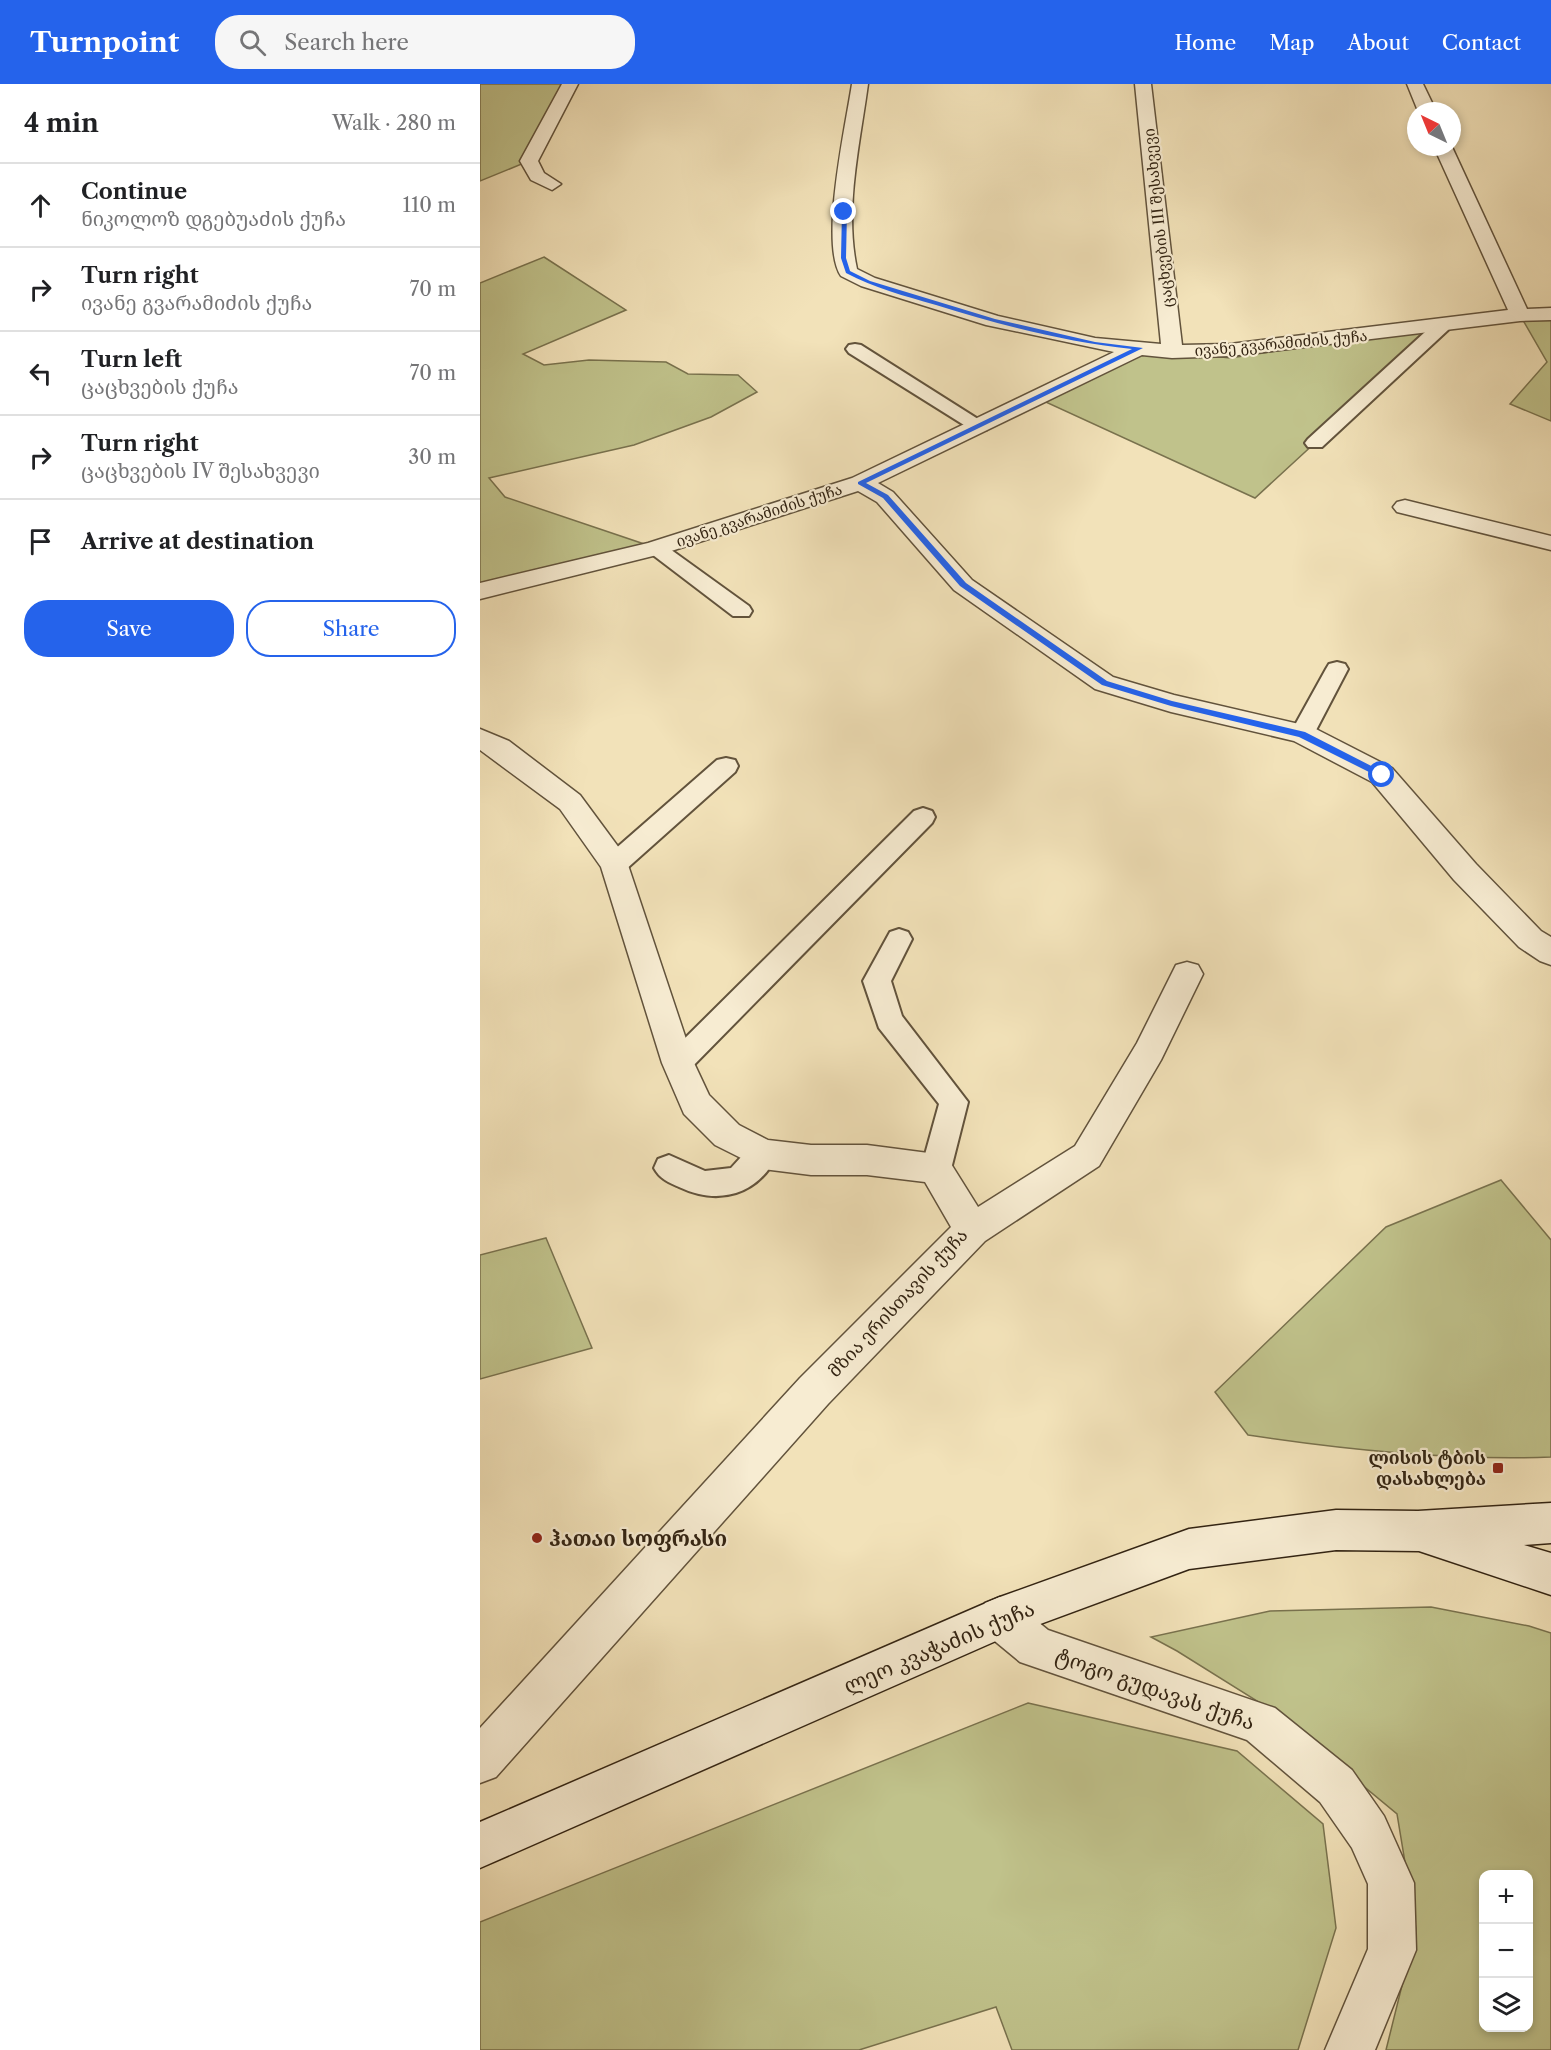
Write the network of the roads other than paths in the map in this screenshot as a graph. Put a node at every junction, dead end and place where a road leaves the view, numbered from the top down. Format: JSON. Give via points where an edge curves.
{"nodes":[{"id":1,"x":570,"y":84,"type":"edge"},
{"id":2,"x":860,"y":84,"type":"edge"},
{"id":3,"x":1143,"y":84,"type":"edge"},
{"id":4,"x":1415,"y":84,"type":"edge"},
{"id":5,"x":1423,"y":102,"type":"edge"},
{"id":6,"x":1447,"y":156,"type":"edge"},
{"id":7,"x":552,"y":184,"type":"dead end"},
{"id":8,"x":1551,"y":314,"type":"edge"},
{"id":9,"x":1520,"y":315,"type":"junction"},
{"id":10,"x":1442,"y":326,"type":"junction"},
{"id":11,"x":1140,"y":348,"type":"junction"},
{"id":12,"x":855,"y":349,"type":"dead end"},
{"id":13,"x":1172,"y":352,"type":"junction"},
{"id":14,"x":980,"y":426,"type":"junction"},
{"id":15,"x":1315,"y":443,"type":"dead end"},
{"id":16,"x":860,"y":483,"type":"junction"},
{"id":17,"x":1405,"y":507,"type":"dead end"},
{"id":18,"x":1551,"y":543,"type":"edge"},
{"id":19,"x":656,"y":548,"type":"junction"},
{"id":20,"x":480,"y":591,"type":"edge"},
{"id":21,"x":741,"y":611,"type":"dead end"},
{"id":22,"x":1337,"y":669,"type":"dead end"},
{"id":23,"x":1302,"y":734,"type":"junction"},
{"id":24,"x":480,"y":738,"type":"edge"},
{"id":25,"x":726,"y":766,"type":"dead end"},
{"id":26,"x":923,"y":817,"type":"dead end"},
{"id":27,"x":615,"y":864,"type":"junction"},
{"id":28,"x":899,"y":939,"type":"dead end"},
{"id":29,"x":1551,"y":953,"type":"edge"},
{"id":30,"x":1187,"y":974,"type":"dead end"},
{"id":31,"x":678,"y":1063,"type":"junction"},
{"id":32,"x":763,"y":1154,"type":"junction"},
{"id":33,"x":669,"y":1168,"type":"dead end"},
{"id":34,"x":936,"y":1169,"type":"junction"},
{"id":35,"x":972,"y":1230,"type":"junction"},
{"id":36,"x":1551,"y":1523,"type":"edge"},
{"id":37,"x":1418,"y":1531,"type":"junction"},
{"id":38,"x":1551,"y":1574,"type":"edge"},
{"id":39,"x":1000,"y":1618,"type":"junction"},
{"id":40,"x":480,"y":1761,"type":"edge"},
{"id":41,"x":480,"y":1845,"type":"edge"},
{"id":42,"x":1350,"y":2050,"type":"edge"}],
"edges":[{"from":1,"to":7,"type":"street","via":[[529,161],[537,176]]},
{"from":2,"to":11,"type":"street","via":[[842,230],[848,272],[868,282],[993,321],[1095,344]]},
{"from":3,"to":13,"type":"street","name":"ცაცხვების III შესახვევი"},
{"from":4,"to":5,"type":"street"},
{"from":6,"to":9,"type":"street"},
{"from":8,"to":9,"type":"street","name":"ივანე გვარამიძის ქუჩა"},
{"from":9,"to":10,"type":"street","name":"ივანე გვარამიძის ქუჩა"},
{"from":10,"to":13,"type":"street","name":"ივანე გვარამიძის ქუჩა","via":[[1230,350]]},
{"from":10,"to":15,"type":"lane"},
{"from":11,"to":13,"type":"street","name":"ივანე გვარამიძის ქუჩა"},
{"from":11,"to":14,"type":"street","name":"ივანე გვარამიძის ქუჩა"},
{"from":12,"to":14,"type":"lane"},
{"from":14,"to":16,"type":"street","name":"ივანე გვარამიძის ქუჩა"},
{"from":16,"to":19,"type":"street","name":"ივანე გვარამიძის ქუჩა"},
{"from":16,"to":23,"type":"street","via":[[885,496],[963,585],[1104,683]]},
{"from":17,"to":18,"type":"street"},
{"from":19,"to":20,"type":"street","name":"ივანე გვარამიძის ქუჩა"},
{"from":19,"to":21,"type":"lane"},
{"from":22,"to":23,"type":"lane"},
{"from":23,"to":29,"type":"street","via":[[1382,775],[1465,872],[1530,939]]},
{"from":24,"to":27,"type":"street","via":[[570,802]]},
{"from":25,"to":27,"type":"lane"},
{"from":26,"to":31,"type":"lane"},
{"from":27,"to":31,"type":"street"},
{"from":28,"to":34,"type":"lane","via":[[878,981],[889,1020],[954,1102]]},
{"from":30,"to":35,"type":"street","via":[[1149,1051],[1087,1156]]},
{"from":31,"to":32,"type":"street","via":[[696,1104],[727,1135]]},
{"from":32,"to":33,"type":"lane","via":[[739,1180],[703,1184]]},
{"from":32,"to":34,"type":"street","via":[[811,1160],[867,1160]]},
{"from":34,"to":35,"type":"street","name":"მზია ერისთავის ქუჩა"},
{"from":35,"to":40,"type":"street","name":"მზია ერისთავის ქუჩა","via":[[814,1391]]},
{"from":36,"to":37,"type":"street","name":"ლეო კვაჭაძის ქუჩა"},
{"from":37,"to":38,"type":"street","name":"ლეო კვაჭაძის ქუჩა"},
{"from":37,"to":39,"type":"street","name":"ლეო კვაჭაძის ქუჩა","via":[[1335,1530],[1190,1549]]},
{"from":39,"to":41,"type":"street","name":"ლეო კვაჭაძის ქუჩა"},
{"from":39,"to":42,"type":"street","name":"ტოგო გუდავას ქუჩა","via":[[1035,1647],[1260,1723],[1336,1786],[1368,1832],[1391,1883],[1392,1950]]}]}
